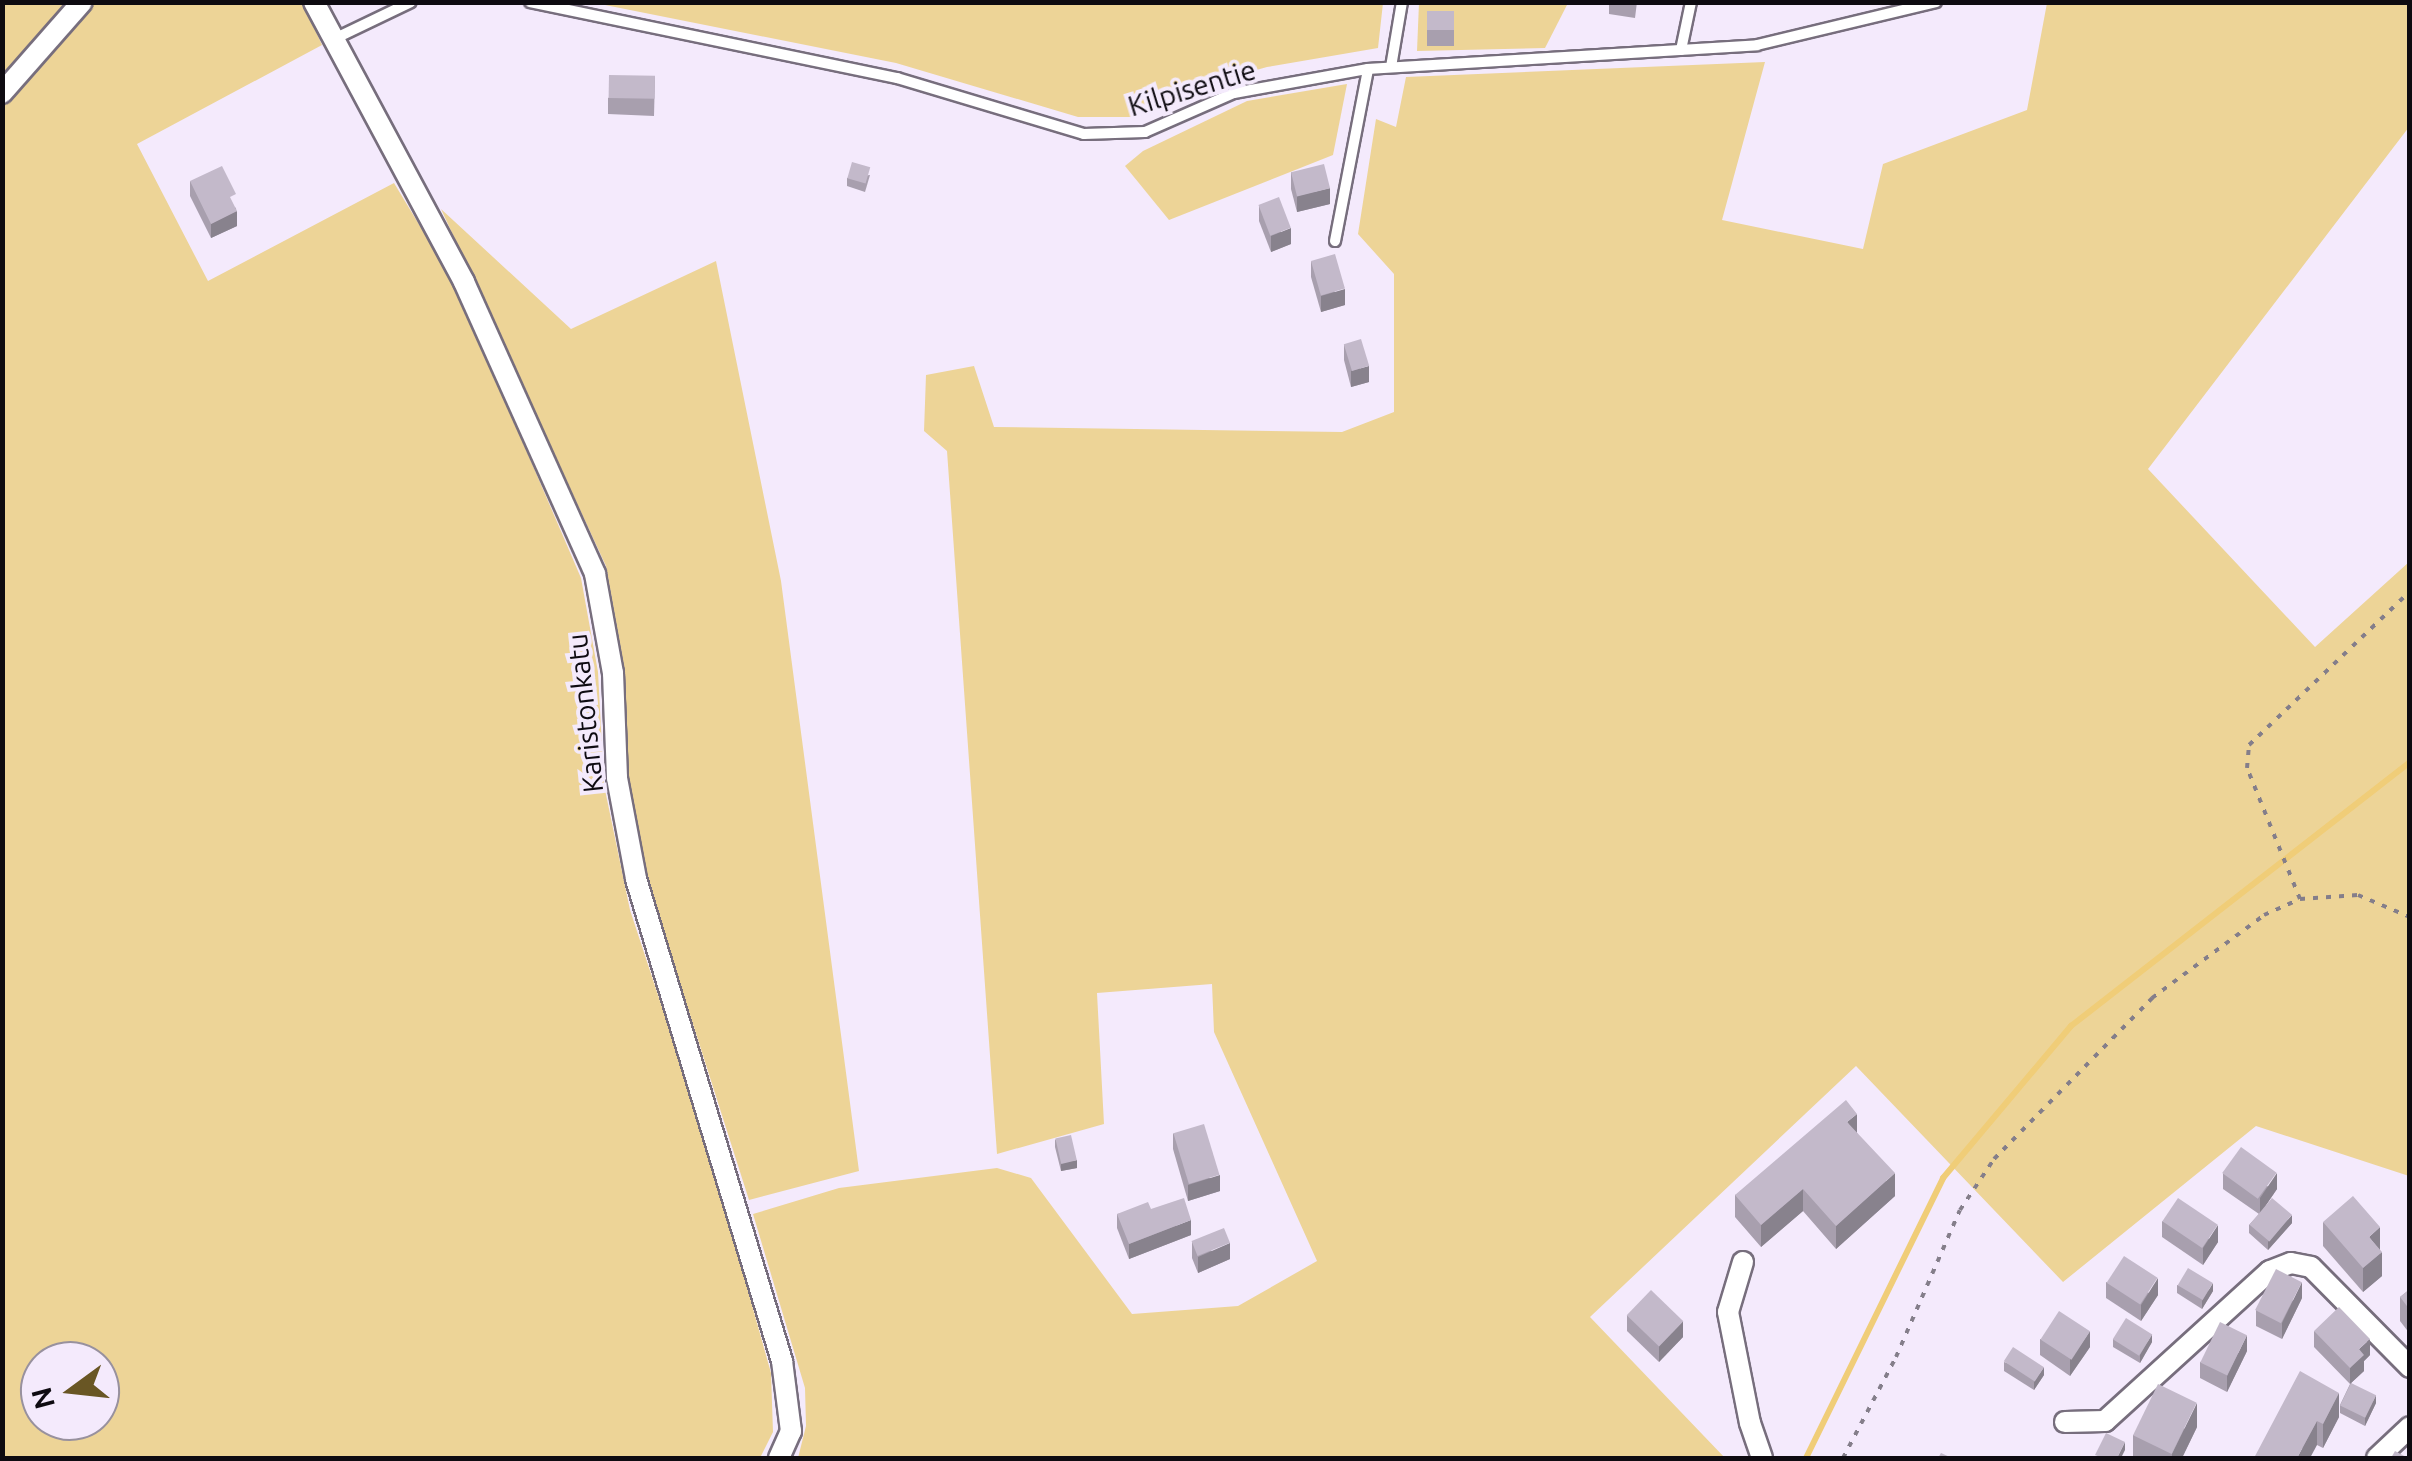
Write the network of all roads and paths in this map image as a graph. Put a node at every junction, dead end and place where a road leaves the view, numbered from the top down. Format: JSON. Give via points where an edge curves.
{"nodes":[{"id":1,"x":82,"y":2,"type":"edge"},
{"id":2,"x":314,"y":2,"type":"edge"},
{"id":3,"x":411,"y":2,"type":"edge"},
{"id":4,"x":530,"y":2,"type":"edge"},
{"id":5,"x":1402,"y":2,"type":"edge"},
{"id":6,"x":1691,"y":2,"type":"edge"},
{"id":7,"x":1936,"y":2,"type":"edge"},
{"id":8,"x":333,"y":39,"type":"junction"},
{"id":9,"x":1681,"y":50,"type":"junction"},
{"id":10,"x":1391,"y":68,"type":"junction"},
{"id":11,"x":1368,"y":69,"type":"junction"},
{"id":12,"x":2,"y":93,"type":"edge"},
{"id":13,"x":1336,"y":241,"type":"dead end"},
{"id":14,"x":2410,"y":591,"type":"edge"},
{"id":15,"x":2300,"y":899,"type":"junction"},
{"id":16,"x":2410,"y":918,"type":"edge"},
{"id":17,"x":1743,"y":1262,"type":"dead end"},
{"id":18,"x":2410,"y":1367,"type":"edge"},
{"id":19,"x":2065,"y":1422,"type":"dead end"},
{"id":20,"x":2410,"y":1428,"type":"edge"},
{"id":21,"x":779,"y":1458,"type":"edge"},
{"id":22,"x":1762,"y":1458,"type":"edge"},
{"id":23,"x":1843,"y":1458,"type":"edge"},
{"id":24,"x":2376,"y":1458,"type":"edge"}],
"edges":[{"from":1,"to":12,"type":"street"},
{"from":2,"to":8,"type":"street","name":"Karistonkatu"},
{"from":3,"to":8,"type":"lane"},
{"from":4,"to":11,"type":"lane","name":"Kilpisentie","via":[[897,78],[1084,134],[1145,132],[1234,94]]},
{"from":5,"to":10,"type":"lane"},
{"from":6,"to":9,"type":"lane"},
{"from":7,"to":9,"type":"lane","name":"Kilpisentie","via":[[1757,45]]},
{"from":8,"to":21,"type":"street","name":"Karistonkatu","via":[[464,282],[595,574],[636,879],[782,1360],[791,1431]]},
{"from":9,"to":10,"type":"lane","name":"Kilpisentie"},
{"from":10,"to":11,"type":"lane","name":"Kilpisentie"},
{"from":11,"to":13,"type":"lane"},
{"from":14,"to":15,"type":"path","via":[[2249,745],[2247,768]]},
{"from":15,"to":16,"type":"path","via":[[2358,895]]},
{"from":15,"to":23,"type":"path","via":[[2264,915],[2152,998],[1994,1159],[1960,1210]]},
{"from":17,"to":22,"type":"street","via":[[1728,1312]]},
{"from":18,"to":19,"type":"street","via":[[2311,1266],[2291,1263],[2270,1271],[2105,1421]]},
{"from":20,"to":24,"type":"street"}]}
